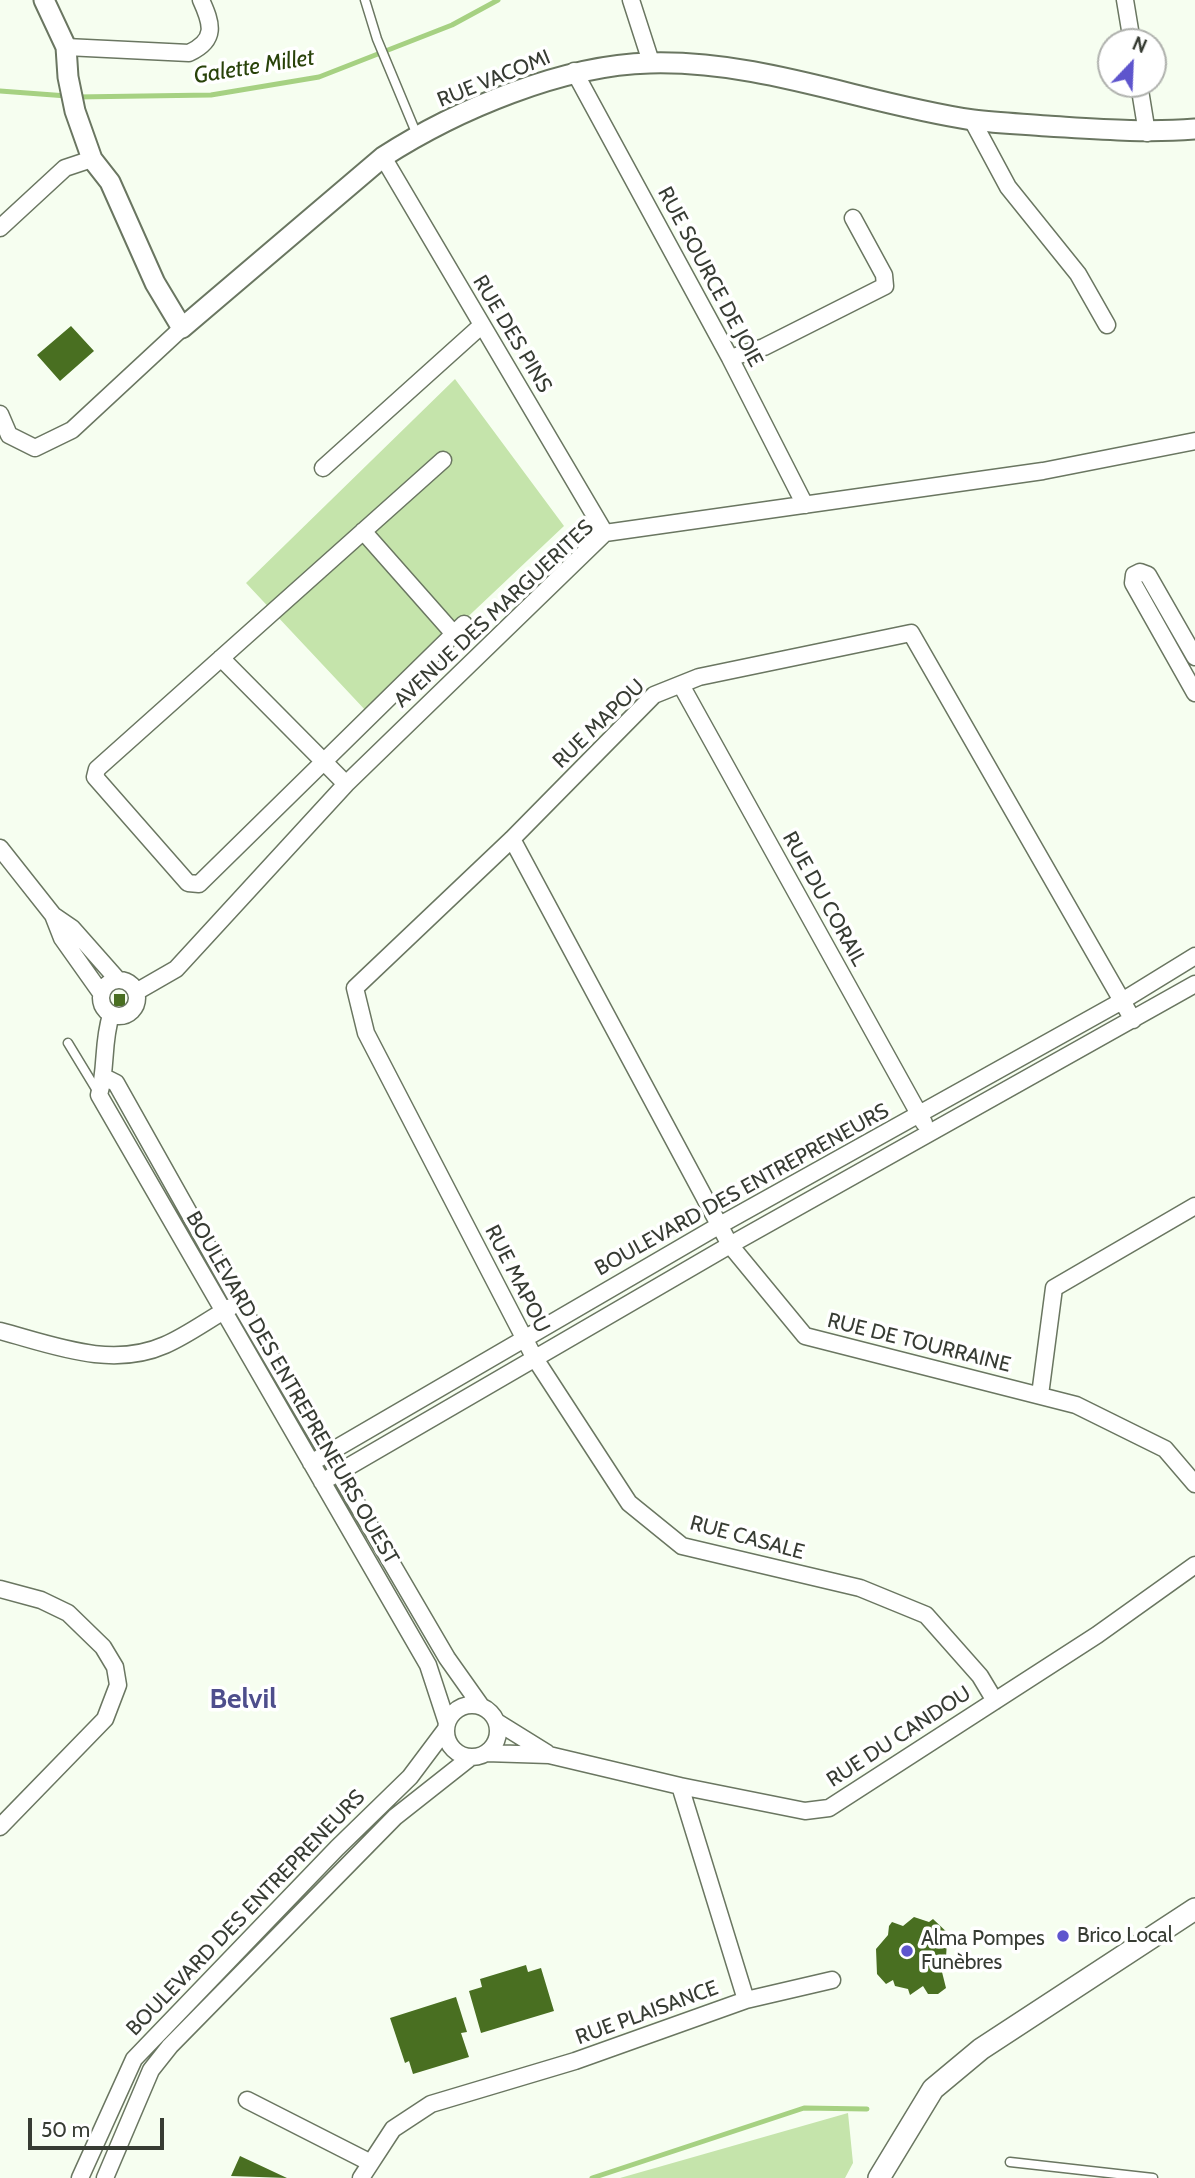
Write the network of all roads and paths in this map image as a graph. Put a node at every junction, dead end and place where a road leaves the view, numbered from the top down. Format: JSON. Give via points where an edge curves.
{"nodes":[{"id":1,"x":44,"y":0,"type":"edge"},
{"id":2,"x":201,"y":0,"type":"edge"},
{"id":3,"x":365,"y":0,"type":"edge"},
{"id":4,"x":631,"y":0,"type":"edge"},
{"id":5,"x":1125,"y":0,"type":"edge"},
{"id":6,"x":1130,"y":28,"type":"edge"},
{"id":7,"x":66,"y":47,"type":"junction"},
{"id":8,"x":651,"y":62,"type":"junction"},
{"id":9,"x":574,"y":71,"type":"junction"},
{"id":10,"x":1141,"y":98,"type":"edge"},
{"id":11,"x":972,"y":120,"type":"junction"},
{"id":12,"x":1195,"y":129,"type":"edge"},
{"id":13,"x":1147,"y":133,"type":"junction"},
{"id":14,"x":417,"y":135,"type":"junction"},
{"id":15,"x":383,"y":157,"type":"junction"},
{"id":16,"x":92,"y":159,"type":"junction"},
{"id":17,"x":853,"y":218,"type":"dead end"},
{"id":18,"x":0,"y":228,"type":"edge"},
{"id":19,"x":482,"y":325,"type":"junction"},
{"id":20,"x":1107,"y":325,"type":"dead end"},
{"id":21,"x":182,"y":328,"type":"junction"},
{"id":22,"x":730,"y":358,"type":"junction"},
{"id":23,"x":0,"y":414,"type":"edge"},
{"id":24,"x":1195,"y":441,"type":"edge"},
{"id":25,"x":443,"y":460,"type":"dead end"},
{"id":26,"x":323,"y":468,"type":"dead end"},
{"id":27,"x":805,"y":505,"type":"junction"},
{"id":28,"x":363,"y":531,"type":"junction"},
{"id":29,"x":605,"y":533,"type":"junction"},
{"id":30,"x":1195,"y":657,"type":"edge"},
{"id":31,"x":221,"y":658,"type":"junction"},
{"id":32,"x":681,"y":685,"type":"junction"},
{"id":33,"x":1195,"y":693,"type":"edge"},
{"id":34,"x":324,"y":762,"type":"junction"},
{"id":35,"x":346,"y":784,"type":"junction"},
{"id":36,"x":512,"y":839,"type":"junction"},
{"id":37,"x":0,"y":848,"type":"edge"},
{"id":38,"x":52,"y":915,"type":"junction"},
{"id":39,"x":1195,"y":956,"type":"edge"},
{"id":40,"x":118,"y":980,"type":"junction"},
{"id":41,"x":1195,"y":984,"type":"edge"},
{"id":42,"x":136,"y":992,"type":"junction"},
{"id":43,"x":101,"y":993,"type":"junction"},
{"id":44,"x":1122,"y":1001,"type":"junction"},
{"id":45,"x":111,"y":1015,"type":"junction"},
{"id":46,"x":1133,"y":1020,"type":"junction"},
{"id":47,"x":68,"y":1043,"type":"dead end"},
{"id":48,"x":104,"y":1077,"type":"junction"},
{"id":49,"x":99,"y":1094,"type":"junction"},
{"id":50,"x":920,"y":1115,"type":"junction"},
{"id":51,"x":930,"y":1135,"type":"junction"},
{"id":52,"x":1195,"y":1206,"type":"edge"},
{"id":53,"x":719,"y":1225,"type":"junction"},
{"id":54,"x":730,"y":1245,"type":"junction"},
{"id":55,"x":239,"y":1302,"type":"junction"},
{"id":56,"x":223,"y":1311,"type":"junction"},
{"id":57,"x":0,"y":1331,"type":"edge"},
{"id":58,"x":524,"y":1338,"type":"junction"},
{"id":59,"x":534,"y":1357,"type":"junction"},
{"id":60,"x":1040,"y":1395,"type":"junction"},
{"id":61,"x":327,"y":1453,"type":"junction"},
{"id":62,"x":311,"y":1463,"type":"junction"},
{"id":63,"x":337,"y":1472,"type":"junction"},
{"id":64,"x":322,"y":1482,"type":"junction"},
{"id":65,"x":1195,"y":1484,"type":"edge"},
{"id":66,"x":1195,"y":1565,"type":"edge"},
{"id":67,"x":0,"y":1589,"type":"edge"},
{"id":68,"x":995,"y":1701,"type":"junction"},
{"id":69,"x":481,"y":1706,"type":"junction"},
{"id":70,"x":497,"y":1723,"type":"junction"},
{"id":71,"x":447,"y":1726,"type":"junction"},
{"id":72,"x":479,"y":1755,"type":"junction"},
{"id":73,"x":549,"y":1755,"type":"junction"},
{"id":74,"x":680,"y":1786,"type":"junction"},
{"id":75,"x":382,"y":1802,"type":"junction"},
{"id":76,"x":394,"y":1817,"type":"junction"},
{"id":77,"x":0,"y":1827,"type":"edge"},
{"id":78,"x":1195,"y":1909,"type":"edge"},
{"id":79,"x":248,"y":1940,"type":"junction"},
{"id":80,"x":261,"y":1953,"type":"junction"},
{"id":81,"x":832,"y":1980,"type":"dead end"},
{"id":82,"x":746,"y":2000,"type":"junction"},
{"id":83,"x":150,"y":2040,"type":"junction"},
{"id":84,"x":165,"y":2053,"type":"junction"},
{"id":85,"x":247,"y":2100,"type":"dead end"},
{"id":86,"x":369,"y":2162,"type":"junction"},
{"id":87,"x":1010,"y":2162,"type":"dead end"},
{"id":88,"x":80,"y":2178,"type":"edge"},
{"id":89,"x":105,"y":2178,"type":"edge"},
{"id":90,"x":361,"y":2178,"type":"edge"},
{"id":91,"x":879,"y":2178,"type":"edge"},
{"id":92,"x":1153,"y":2178,"type":"edge"}],
"edges":[{"from":1,"to":7,"type":"street"},
{"from":2,"to":7,"type":"street","via":[[211,22],[209,34],[201,47],[189,53]]},
{"from":3,"to":14,"type":"lane"},
{"from":4,"to":8,"type":"street"},
{"from":5,"to":6,"type":"street"},
{"from":7,"to":16,"type":"street","via":[[75,111]]},
{"from":8,"to":9,"type":"street","name":"RUE VACOMI"},
{"from":8,"to":11,"type":"street","name":"RUE VACOMI","via":[[712,65],[804,81]]},
{"from":9,"to":14,"type":"street","name":"RUE VACOMI"},
{"from":9,"to":22,"type":"street","name":"RUE SOURCE DE JOIE"},
{"from":10,"to":13,"type":"street"},
{"from":11,"to":13,"type":"street","name":"RUE VACOMI"},
{"from":11,"to":20,"type":"street","via":[[1008,187],[1078,274]]},
{"from":12,"to":13,"type":"street","name":"RUE VACOMI"},
{"from":14,"to":15,"type":"street","name":"RUE VACOMI"},
{"from":15,"to":19,"type":"street","name":"RUE DES PINS"},
{"from":15,"to":21,"type":"street","name":"RUE VACOMI"},
{"from":16,"to":18,"type":"street","via":[[65,168]]},
{"from":16,"to":21,"type":"street","via":[[110,182],[155,283]]},
{"from":17,"to":22,"type":"street","via":[[884,275],[885,286],[764,347]]},
{"from":19,"to":26,"type":"street"},
{"from":19,"to":29,"type":"street","name":"RUE DES PINS"},
{"from":21,"to":23,"type":"street","via":[[72,430],[35,447],[9,435]]},
{"from":22,"to":27,"type":"street","name":"RUE SOURCE DE JOIE"},
{"from":24,"to":27,"type":"street","name":"AVENUE DES MARGUERITES","via":[[1043,471]]},
{"from":25,"to":28,"type":"street"},
{"from":27,"to":29,"type":"street","name":"AVENUE DES MARGUERITES"},
{"from":28,"to":31,"type":"street"},
{"from":28,"to":34,"type":"street","via":[[459,629]]},
{"from":29,"to":35,"type":"street","name":"AVENUE DES MARGUERITES"},
{"from":30,"to":33,"type":"street","via":[[1148,575],[1133,575],[1133,583]]},
{"from":31,"to":34,"type":"street"},
{"from":31,"to":34,"type":"street","via":[[95,773],[188,883],[199,884]]},
{"from":32,"to":36,"type":"street","name":"RUE MAPOU","via":[[654,695]]},
{"from":32,"to":44,"type":"street","name":"RUE MAPOU","via":[[699,677],[911,633]]},
{"from":32,"to":50,"type":"street","name":"RUE DU CORAIL"},
{"from":34,"to":35,"type":"street"},
{"from":35,"to":42,"type":"street","name":"AVENUE DES MARGUERITES","via":[[176,969]]},
{"from":36,"to":53,"type":"street","name":"RUE DE TOURRAINE"},
{"from":36,"to":58,"type":"street","name":"RUE MAPOU","via":[[355,988],[366,1032]]},
{"from":37,"to":38,"type":"street"},
{"from":38,"to":40,"type":"street","via":[[72,928]]},
{"from":38,"to":43,"type":"street","via":[[62,938]]},
{"from":39,"to":44,"type":"street","name":"BOULEVARD DES ENTREPRENEURS"},
{"from":40,"to":42,"type":"street"},
{"from":40,"to":43,"type":"street"},
{"from":41,"to":46,"type":"street","name":"BOULEVARD DES ENTREPRENEURS"},
{"from":42,"to":45,"type":"street","name":"AVENUE DES MARGUERITES","via":[[134,1009]]},
{"from":43,"to":45,"type":"street","via":[[102,1006]]},
{"from":44,"to":46,"type":"street","name":"RUE MAPOU"},
{"from":44,"to":50,"type":"street","name":"BOULEVARD DES ENTREPRENEURS"},
{"from":45,"to":48,"type":"street","via":[[102,1054]]},
{"from":46,"to":51,"type":"street","name":"BOULEVARD DES ENTREPRENEURS"},
{"from":47,"to":49,"type":"lane"},
{"from":48,"to":49,"type":"street"},
{"from":48,"to":55,"type":"street","name":"BOULEVARD DES ENTREPRENEURS OUEST","via":[[116,1083]]},
{"from":49,"to":56,"type":"street","name":"BOULEVARD DES ENTREPRENEURS OUEST"},
{"from":50,"to":51,"type":"street","name":"RUE DU CORAIL"},
{"from":50,"to":53,"type":"street","name":"BOULEVARD DES ENTREPRENEURS"},
{"from":51,"to":54,"type":"street","name":"BOULEVARD DES ENTREPRENEURS"},
{"from":52,"to":60,"type":"street","via":[[1055,1288]]},
{"from":53,"to":54,"type":"street","name":"RUE DE TOURRAINE"},
{"from":53,"to":58,"type":"street","name":"BOULEVARD DES ENTREPRENEURS"},
{"from":54,"to":59,"type":"street","name":"BOULEVARD DES ENTREPRENEURS"},
{"from":54,"to":60,"type":"street","name":"RUE DE TOURRAINE","via":[[805,1336]]},
{"from":55,"to":56,"type":"street"},
{"from":55,"to":61,"type":"street","name":"BOULEVARD DES ENTREPRENEURS OUEST"},
{"from":56,"to":57,"type":"street","via":[[164,1346],[128,1356],[92,1355]]},
{"from":56,"to":62,"type":"street","name":"BOULEVARD DES ENTREPRENEURS OUEST"},
{"from":58,"to":59,"type":"street","name":"RUE MAPOU"},
{"from":58,"to":61,"type":"street","name":"BOULEVARD DES ENTREPRENEURS"},
{"from":59,"to":63,"type":"street","name":"BOULEVARD DES ENTREPRENEURS"},
{"from":59,"to":68,"type":"street","name":"RUE CASALE","via":[[629,1503],[681,1546],[860,1588],[926,1615],[980,1676]]},
{"from":60,"to":65,"type":"street","name":"RUE DE TOURRAINE","via":[[1076,1405],[1165,1449]]},
{"from":61,"to":62,"type":"street","name":"BOULEVARD DES ENTREPRENEURS"},
{"from":61,"to":63,"type":"street","name":"BOULEVARD DES ENTREPRENEURS OUEST"},
{"from":62,"to":64,"type":"street","name":"BOULEVARD DES ENTREPRENEURS OUEST"},
{"from":63,"to":64,"type":"street","name":"BOULEVARD DES ENTREPRENEURS"},
{"from":63,"to":69,"type":"street","name":"BOULEVARD DES ENTREPRENEURS OUEST","via":[[446,1658]]},
{"from":64,"to":71,"type":"street","name":"BOULEVARD DES ENTREPRENEURS OUEST","via":[[428,1665]]},
{"from":66,"to":68,"type":"street","name":"RUE DU CANDOU"},
{"from":67,"to":77,"type":"street","via":[[41,1600],[68,1614],[103,1647],[115,1667],[118,1685],[105,1720]]},
{"from":68,"to":74,"type":"street","name":"RUE DU CANDOU","via":[[829,1808],[805,1811]]},
{"from":69,"to":70,"type":"street"},
{"from":69,"to":71,"type":"street","name":"BOULEVARD DES ENTREPRENEURS","via":[[463,1706]]},
{"from":70,"to":72,"type":"street","via":[[496,1743]]},
{"from":70,"to":73,"type":"street","name":"RUE DU CANDOU"},
{"from":71,"to":72,"type":"street","via":[[453,1748]]},
{"from":71,"to":75,"type":"street","name":"BOULEVARD DES ENTREPRENEURS","via":[[410,1777]]},
{"from":72,"to":73,"type":"street","name":"RUE DU CANDOU"},
{"from":72,"to":76,"type":"street","name":"BOULEVARD DES ENTREPRENEURS"},
{"from":73,"to":74,"type":"street","name":"RUE DU CANDOU"},
{"from":74,"to":82,"type":"street","name":"RUE PLAISANCE"},
{"from":75,"to":76,"type":"street"},
{"from":75,"to":79,"type":"street","name":"BOULEVARD DES ENTREPRENEURS"},
{"from":76,"to":80,"type":"street","name":"BOULEVARD DES ENTREPRENEURS"},
{"from":78,"to":91,"type":"main road","via":[[981,2049],[933,2089]]},
{"from":79,"to":80,"type":"street"},
{"from":79,"to":83,"type":"street","name":"BOULEVARD DES ENTREPRENEURS"},
{"from":80,"to":84,"type":"street","name":"BOULEVARD DES ENTREPRENEURS"},
{"from":81,"to":82,"type":"street"},
{"from":82,"to":86,"type":"street","name":"RUE PLAISANCE","via":[[575,2061],[431,2104],[393,2129]]},
{"from":83,"to":84,"type":"street"},
{"from":83,"to":88,"type":"street","name":"BOULEVARD DES ENTREPRENEURS","via":[[134,2059]]},
{"from":84,"to":89,"type":"street","name":"BOULEVARD DES ENTREPRENEURS","via":[[151,2070]]},
{"from":85,"to":86,"type":"street"},
{"from":86,"to":90,"type":"street","name":"RUE PLAISANCE"},
{"from":87,"to":92,"type":"lane"}]}
